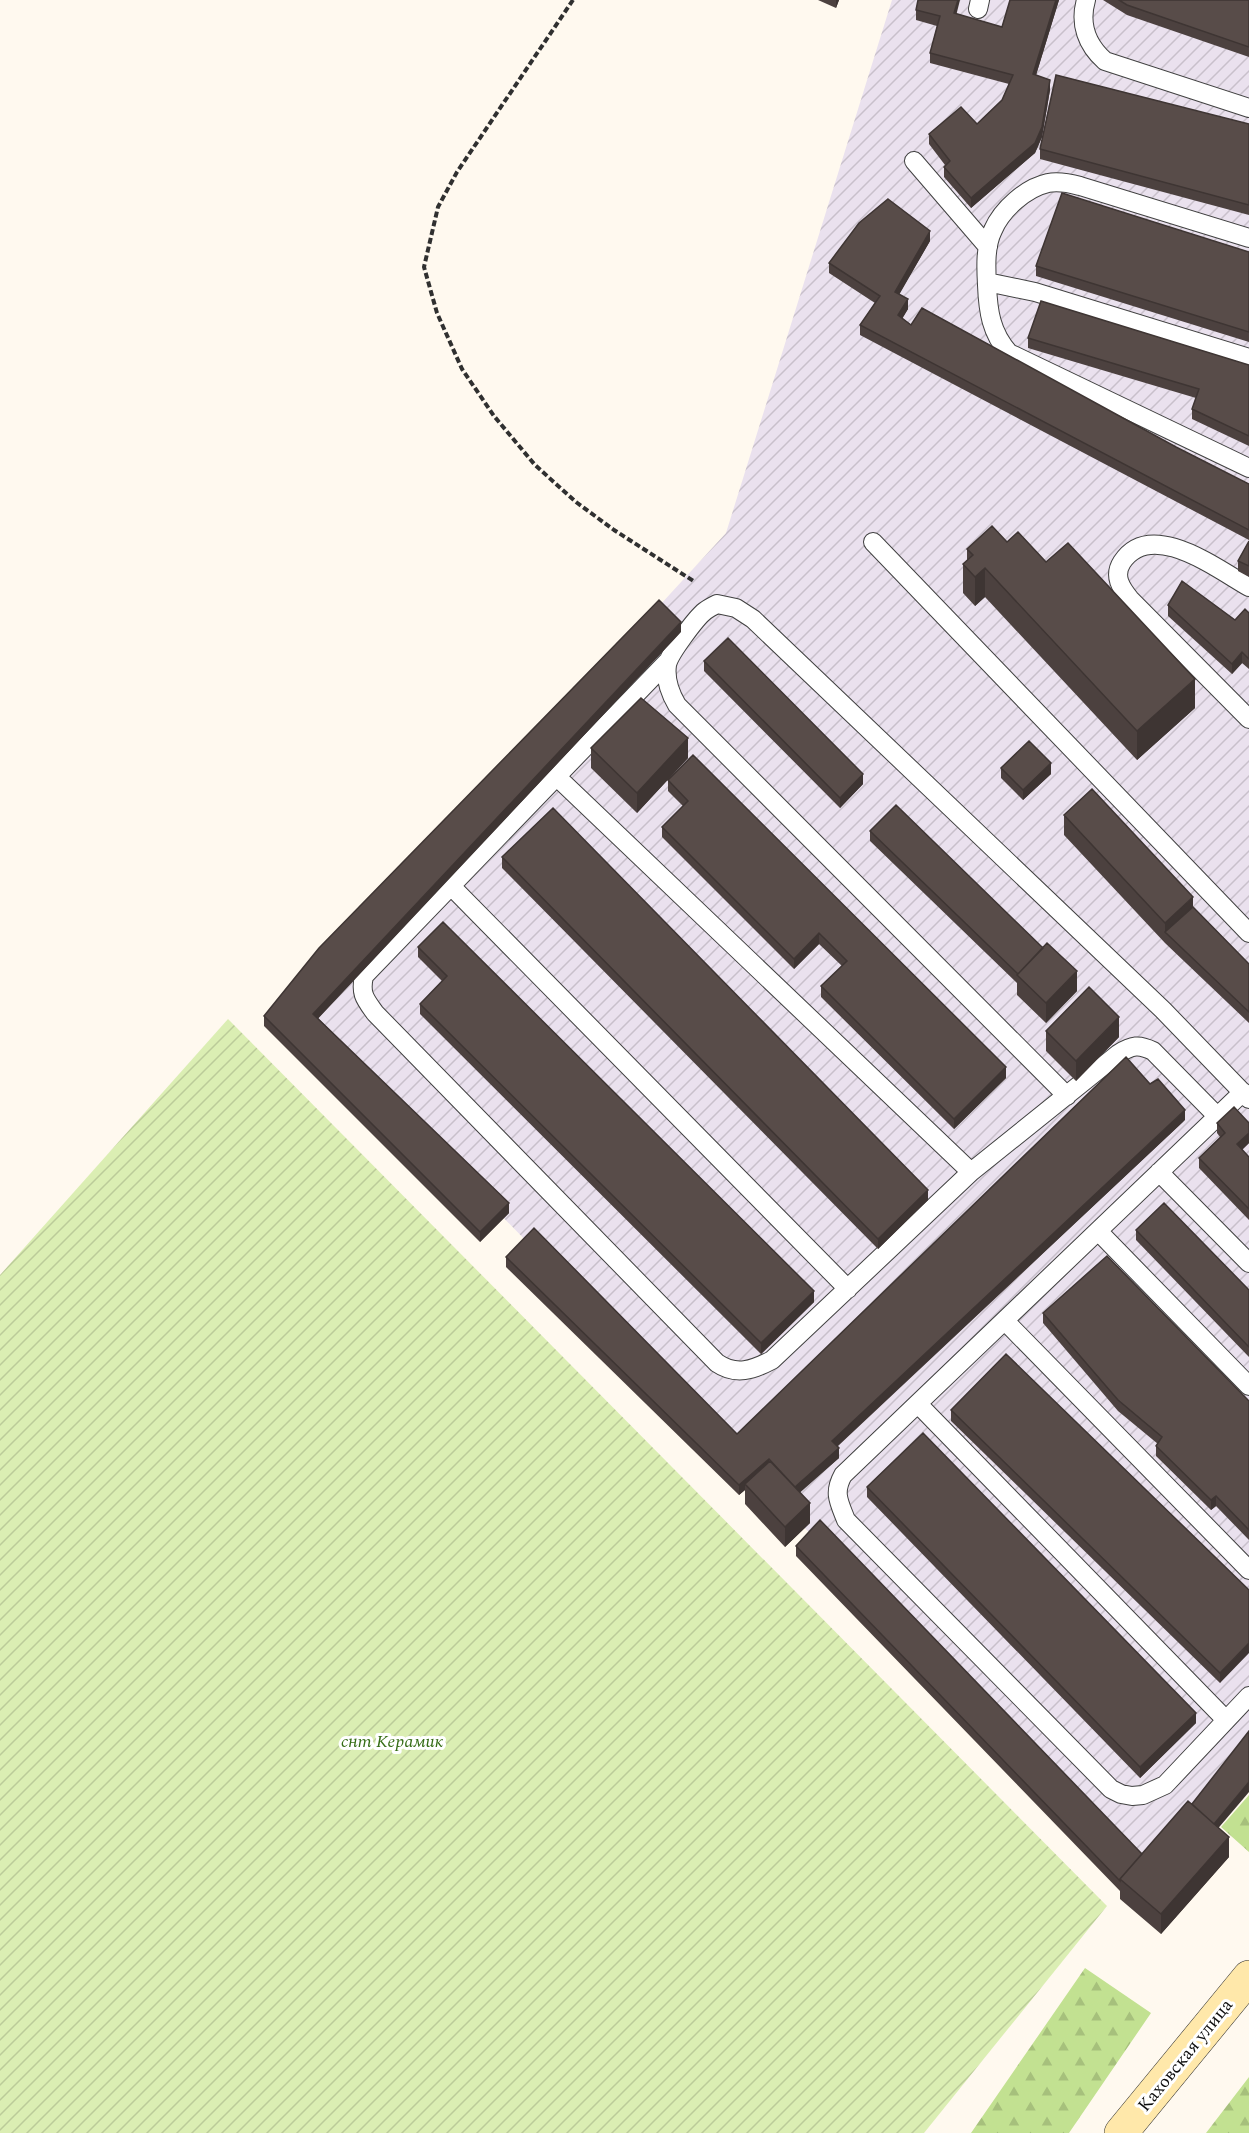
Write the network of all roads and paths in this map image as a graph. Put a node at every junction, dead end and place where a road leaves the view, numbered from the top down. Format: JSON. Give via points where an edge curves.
{"nodes":[{"id":1,"x":573,"y":0,"type":"edge"},
{"id":2,"x":1086,"y":0,"type":"edge"},
{"id":3,"x":1249,"y":108,"type":"edge"},
{"id":4,"x":914,"y":161,"type":"dead end"},
{"id":5,"x":1249,"y":238,"type":"edge"},
{"id":6,"x":988,"y":247,"type":"junction"},
{"id":7,"x":987,"y":282,"type":"junction"},
{"id":8,"x":1249,"y":358,"type":"edge"},
{"id":9,"x":1249,"y":468,"type":"edge"},
{"id":10,"x":873,"y":542,"type":"dead end"},
{"id":11,"x":1249,"y":587,"type":"edge"},
{"id":12,"x":736,"y":608,"type":"junction"},
{"id":13,"x":668,"y":662,"type":"junction"},
{"id":14,"x":1249,"y":719,"type":"edge"},
{"id":15,"x":557,"y":777,"type":"junction"},
{"id":16,"x":451,"y":886,"type":"junction"},
{"id":17,"x":1249,"y":933,"type":"edge"},
{"id":18,"x":1246,"y":1095,"type":"edge"},
{"id":19,"x":1067,"y":1096,"type":"junction"},
{"id":20,"x":1217,"y":1116,"type":"junction"},
{"id":21,"x":971,"y":1172,"type":"junction"},
{"id":22,"x":1159,"y":1172,"type":"junction"},
{"id":23,"x":1098,"y":1231,"type":"junction"},
{"id":24,"x":1249,"y":1263,"type":"edge"},
{"id":25,"x":848,"y":1289,"type":"junction"},
{"id":26,"x":1005,"y":1320,"type":"junction"},
{"id":27,"x":1249,"y":1386,"type":"edge"},
{"id":28,"x":918,"y":1404,"type":"junction"},
{"id":29,"x":1249,"y":1570,"type":"edge"},
{"id":30,"x":1249,"y":1696,"type":"edge"},
{"id":31,"x":1226,"y":1720,"type":"junction"},
{"id":32,"x":1249,"y":1977,"type":"edge"},
{"id":33,"x":1121,"y":2133,"type":"edge"}],
"edges":[{"from":1,"to":12,"type":"path","via":[[457,172],[438,207],[424,267],[437,314],[462,369],[535,465],[614,530]]},
{"from":2,"to":3,"type":"lane","via":[[1085,31],[1095,53],[1105,62]]},
{"from":4,"to":6,"type":"lane"},
{"from":5,"to":6,"type":"lane","via":[[1063,182],[1028,191],[993,229]]},
{"from":6,"to":7,"type":"lane"},
{"from":7,"to":8,"type":"lane","via":[[1035,292]]},
{"from":7,"to":9,"type":"lane","via":[[992,324],[1009,353]]},
{"from":10,"to":17,"type":"lane"},
{"from":11,"to":14,"type":"lane","via":[[1180,548],[1158,544],[1130,551],[1118,568],[1122,589],[1130,599]]},
{"from":12,"to":13,"type":"lane","via":[[717,604],[705,611]]},
{"from":12,"to":18,"type":"lane","via":[[753,619],[822,684],[1163,1010]]},
{"from":13,"to":15,"type":"lane"},
{"from":13,"to":19,"type":"lane","via":[[670,692],[677,705]]},
{"from":15,"to":16,"type":"lane"},
{"from":15,"to":21,"type":"lane"},
{"from":16,"to":25,"type":"lane"},
{"from":16,"to":25,"type":"lane","via":[[364,976],[363,996],[375,1013],[717,1363],[724,1368],[748,1371],[772,1360]]},
{"from":18,"to":20,"type":"lane"},
{"from":19,"to":20,"type":"lane","via":[[1118,1054],[1141,1045],[1161,1058]]},
{"from":19,"to":21,"type":"lane"},
{"from":20,"to":22,"type":"lane"},
{"from":21,"to":25,"type":"lane"},
{"from":22,"to":23,"type":"lane"},
{"from":22,"to":24,"type":"lane"},
{"from":23,"to":26,"type":"lane"},
{"from":23,"to":27,"type":"lane"},
{"from":26,"to":28,"type":"lane"},
{"from":26,"to":29,"type":"lane"},
{"from":28,"to":31,"type":"lane"},
{"from":28,"to":31,"type":"lane","via":[[843,1475],[837,1495],[846,1520],[1111,1789],[1132,1796],[1166,1785]]},
{"from":30,"to":31,"type":"lane"},
{"from":32,"to":33,"type":"main road","name":"Каховская улица"}]}
